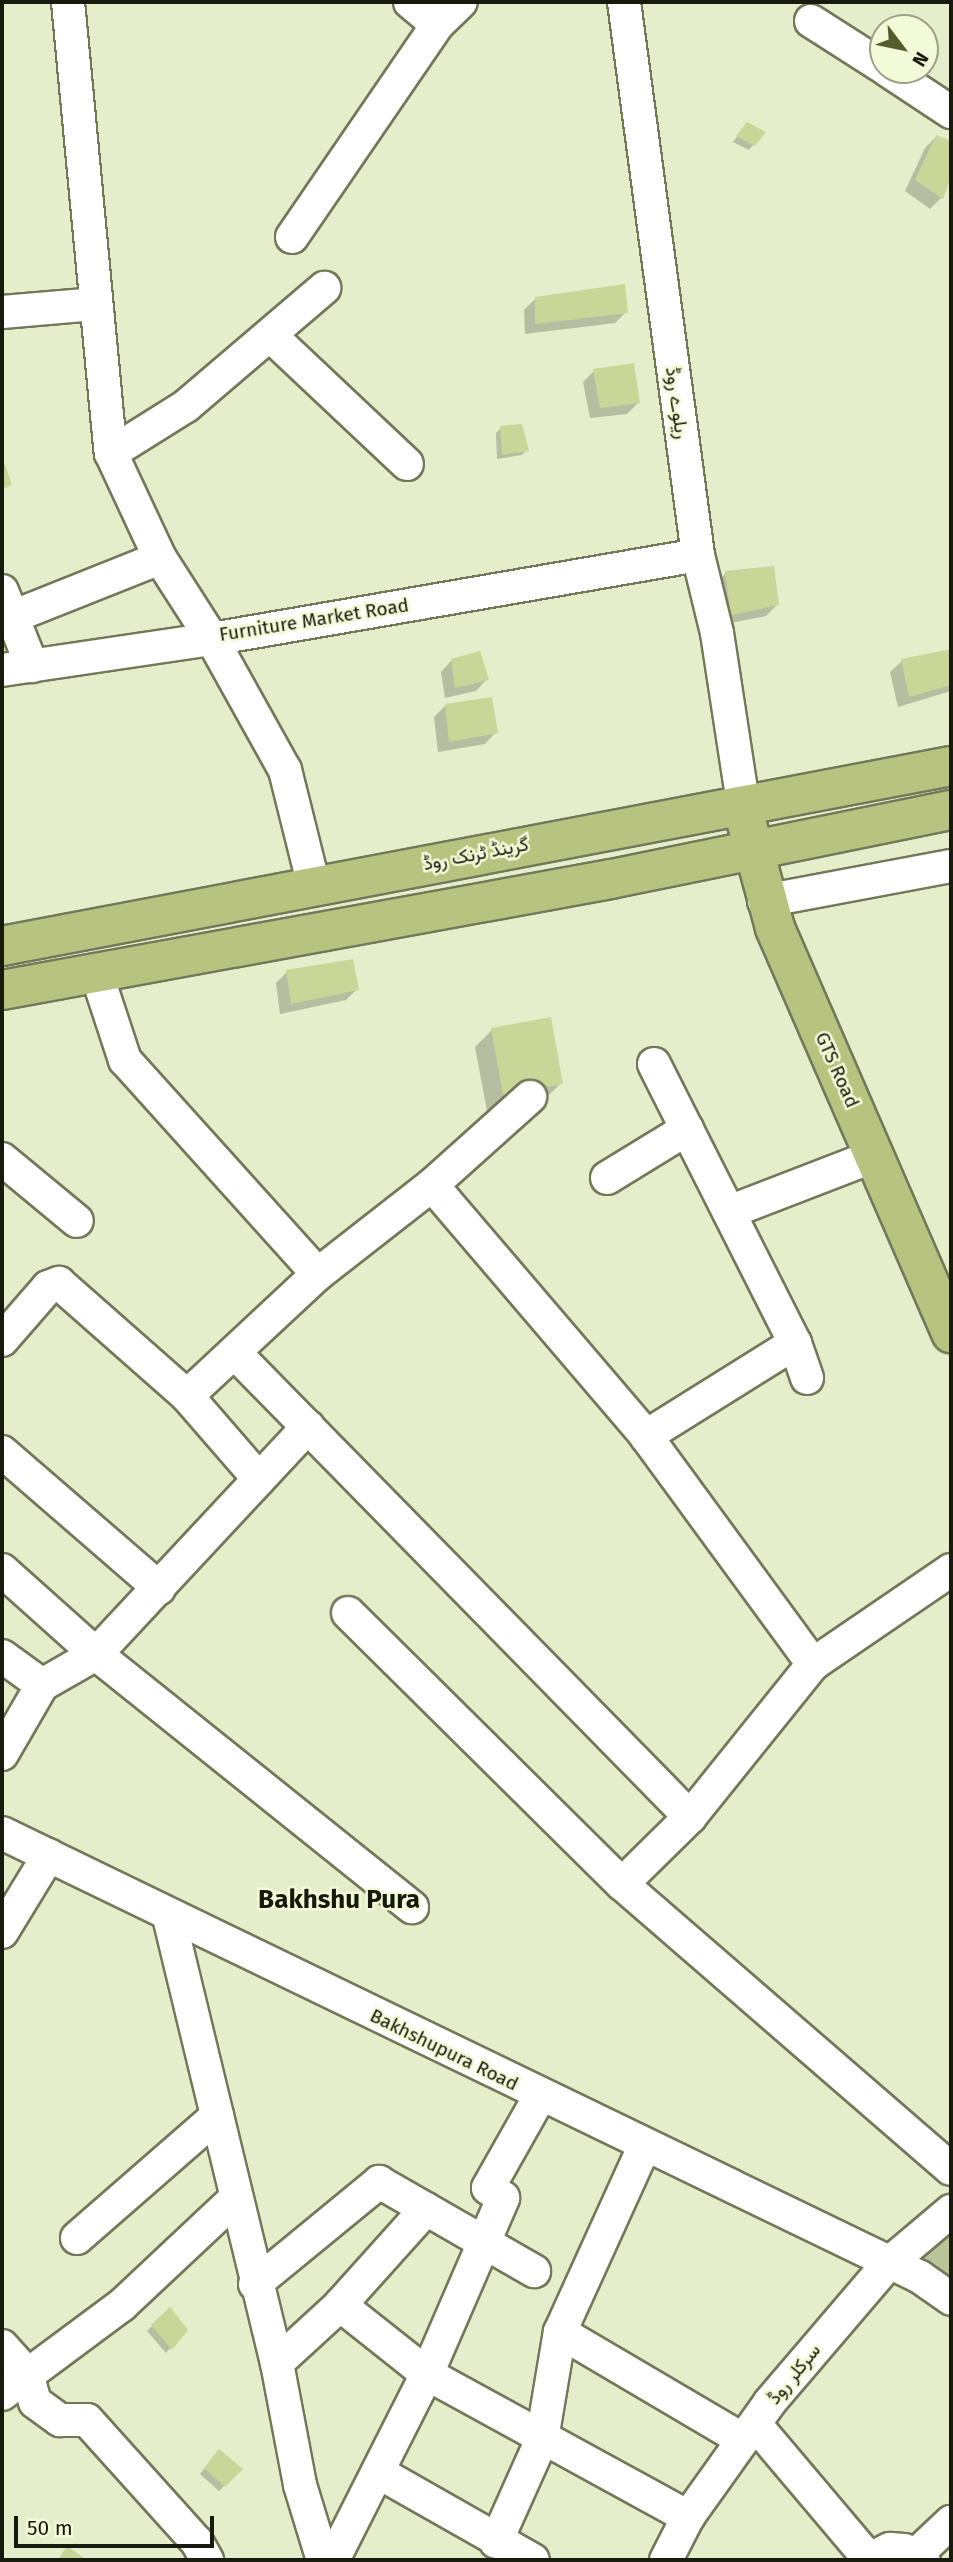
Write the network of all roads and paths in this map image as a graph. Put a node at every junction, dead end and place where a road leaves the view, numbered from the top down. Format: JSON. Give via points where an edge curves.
{"nodes":[{"id":1,"x":68,"y":2,"type":"edge"},
{"id":2,"x":410,"y":2,"type":"edge"},
{"id":3,"x":461,"y":2,"type":"edge"},
{"id":4,"x":624,"y":2,"type":"edge"},
{"id":5,"x":811,"y":22,"type":"dead end"},
{"id":6,"x":437,"y":26,"type":"junction"},
{"id":7,"x":869,"y":59,"type":"edge"},
{"id":8,"x":908,"y":84,"type":"edge"},
{"id":9,"x":951,"y":112,"type":"edge"},
{"id":10,"x":292,"y":237,"type":"dead end"},
{"id":11,"x":324,"y":288,"type":"dead end"},
{"id":12,"x":96,"y":304,"type":"junction"},
{"id":13,"x":2,"y":312,"type":"edge"},
{"id":14,"x":270,"y":335,"type":"junction"},
{"id":15,"x":111,"y":453,"type":"junction"},
{"id":16,"x":408,"y":464,"type":"dead end"},
{"id":17,"x":698,"y":555,"type":"junction"},
{"id":18,"x":160,"y":558,"type":"junction"},
{"id":19,"x":7,"y":604,"type":"edge"},
{"id":20,"x":212,"y":639,"type":"junction"},
{"id":21,"x":17,"y":668,"type":"edge"},
{"id":22,"x":951,"y":766,"type":"edge"},
{"id":23,"x":743,"y":802,"type":"junction"},
{"id":24,"x":951,"y":810,"type":"edge"},
{"id":25,"x":751,"y":850,"type":"junction"},
{"id":26,"x":951,"y":866,"type":"edge"},
{"id":27,"x":314,"y":886,"type":"junction"},
{"id":28,"x":764,"y":901,"type":"junction"},
{"id":29,"x":2,"y":946,"type":"edge"},
{"id":30,"x":96,"y":972,"type":"junction"},
{"id":31,"x":2,"y":990,"type":"edge"},
{"id":32,"x":654,"y":1064,"type":"dead end"},
{"id":33,"x":530,"y":1097,"type":"dead end"},
{"id":34,"x":687,"y":1129,"type":"junction"},
{"id":35,"x":874,"y":1156,"type":"junction"},
{"id":36,"x":2,"y":1159,"type":"edge"},
{"id":37,"x":607,"y":1178,"type":"dead end"},
{"id":38,"x":432,"y":1185,"type":"junction"},
{"id":39,"x":729,"y":1212,"type":"junction"},
{"id":40,"x":76,"y":1222,"type":"dead end"},
{"id":41,"x":318,"y":1274,"type":"junction"},
{"id":42,"x":951,"y":1333,"type":"edge"},
{"id":43,"x":2,"y":1340,"type":"edge"},
{"id":44,"x":795,"y":1343,"type":"junction"},
{"id":45,"x":235,"y":1353,"type":"junction"},
{"id":46,"x":807,"y":1378,"type":"dead end"},
{"id":47,"x":187,"y":1396,"type":"junction"},
{"id":48,"x":308,"y":1427,"type":"junction"},
{"id":49,"x":646,"y":1436,"type":"junction"},
{"id":50,"x":2,"y":1452,"type":"edge"},
{"id":51,"x":259,"y":1479,"type":"junction"},
{"id":52,"x":2,"y":1570,"type":"edge"},
{"id":53,"x":951,"y":1570,"type":"edge"},
{"id":54,"x":159,"y":1588,"type":"junction"},
{"id":55,"x":348,"y":1613,"type":"dead end"},
{"id":56,"x":96,"y":1654,"type":"junction"},
{"id":57,"x":2,"y":1656,"type":"edge"},
{"id":58,"x":813,"y":1664,"type":"junction"},
{"id":59,"x":42,"y":1685,"type":"junction"},
{"id":60,"x":2,"y":1754,"type":"edge"},
{"id":61,"x":690,"y":1817,"type":"junction"},
{"id":62,"x":2,"y":1833,"type":"edge"},
{"id":63,"x":49,"y":1856,"type":"junction"},
{"id":64,"x":622,"y":1884,"type":"junction"},
{"id":65,"x":412,"y":1907,"type":"dead end"},
{"id":66,"x":169,"y":1917,"type":"junction"},
{"id":67,"x":2,"y":1932,"type":"edge"},
{"id":68,"x":540,"y":2096,"type":"junction"},
{"id":69,"x":217,"y":2116,"type":"junction"},
{"id":70,"x":643,"y":2147,"type":"junction"},
{"id":71,"x":951,"y":2169,"type":"edge"},
{"id":72,"x":236,"y":2198,"type":"junction"},
{"id":73,"x":426,"y":2209,"type":"junction"},
{"id":74,"x":951,"y":2211,"type":"edge"},
{"id":75,"x":77,"y":2238,"type":"dead end"},
{"id":76,"x":484,"y":2242,"type":"junction"},
{"id":77,"x":887,"y":2265,"type":"junction"},
{"id":78,"x":534,"y":2271,"type":"dead end"},
{"id":79,"x":255,"y":2284,"type":"junction"},
{"id":80,"x":951,"y":2299,"type":"edge"},
{"id":81,"x":340,"y":2305,"type":"junction"},
{"id":82,"x":559,"y":2332,"type":"junction"},
{"id":83,"x":2,"y":2346,"type":"edge"},
{"id":84,"x":277,"y":2363,"type":"junction"},
{"id":85,"x":27,"y":2374,"type":"junction"},
{"id":86,"x":427,"y":2374,"type":"junction"},
{"id":87,"x":2,"y":2394,"type":"edge"},
{"id":88,"x":749,"y":2432,"type":"junction"},
{"id":89,"x":542,"y":2439,"type":"junction"},
{"id":90,"x":378,"y":2472,"type":"junction"},
{"id":91,"x":688,"y":2517,"type":"junction"},
{"id":92,"x":951,"y":2522,"type":"edge"},
{"id":93,"x":511,"y":2553,"type":"edge"},
{"id":94,"x":920,"y":2557,"type":"edge"},
{"id":95,"x":207,"y":2560,"type":"edge"},
{"id":96,"x":323,"y":2560,"type":"edge"},
{"id":97,"x":332,"y":2560,"type":"edge"},
{"id":98,"x":666,"y":2560,"type":"edge"},
{"id":99,"x":869,"y":2560,"type":"edge"}],
"edges":[{"from":1,"to":12,"type":"street","name":"Furniture Market Road"},
{"from":2,"to":6,"type":"street"},
{"from":3,"to":6,"type":"street"},
{"from":4,"to":17,"type":"street","name":"ریلوے روڈ"},
{"from":5,"to":7,"type":"street"},
{"from":6,"to":10,"type":"street"},
{"from":8,"to":9,"type":"street"},
{"from":11,"to":14,"type":"street"},
{"from":12,"to":13,"type":"street"},
{"from":12,"to":15,"type":"street","name":"Furniture Market Road"},
{"from":14,"to":15,"type":"street","via":[[186,405]]},
{"from":14,"to":16,"type":"street"},
{"from":15,"to":18,"type":"street","name":"Furniture Market Road"},
{"from":17,"to":20,"type":"street","name":"Furniture Market Road"},
{"from":17,"to":23,"type":"street","name":"ریلوے روڈ","via":[[716,633]]},
{"from":18,"to":19,"type":"street"},
{"from":18,"to":20,"type":"street","name":"Furniture Market Road"},
{"from":19,"to":21,"type":"street"},
{"from":20,"to":21,"type":"street"},
{"from":20,"to":27,"type":"street","via":[[285,770]]},
{"from":22,"to":23,"type":"main road","name":"گرینڈ ٹرنک روڈ"},
{"from":23,"to":25,"type":"main road","name":"GTS Road"},
{"from":23,"to":27,"type":"main road","name":"گرینڈ ٹرنک روڈ"},
{"from":24,"to":25,"type":"main road"},
{"from":25,"to":28,"type":"main road","name":"GTS Road"},
{"from":25,"to":30,"type":"main road"},
{"from":26,"to":28,"type":"street"},
{"from":27,"to":29,"type":"main road","name":"گرینڈ ٹرنک روڈ"},
{"from":28,"to":35,"type":"main road","name":"GTS Road"},
{"from":30,"to":31,"type":"main road"},
{"from":30,"to":41,"type":"street","via":[[125,1060]]},
{"from":32,"to":34,"type":"street"},
{"from":33,"to":38,"type":"street"},
{"from":34,"to":37,"type":"street"},
{"from":34,"to":39,"type":"street"},
{"from":35,"to":39,"type":"street"},
{"from":35,"to":42,"type":"main road","name":"GTS Road"},
{"from":36,"to":40,"type":"street"},
{"from":38,"to":41,"type":"street"},
{"from":38,"to":49,"type":"street"},
{"from":39,"to":44,"type":"street"},
{"from":41,"to":45,"type":"street"},
{"from":43,"to":47,"type":"street","via":[[54,1281]]},
{"from":44,"to":46,"type":"street"},
{"from":44,"to":49,"type":"street"},
{"from":45,"to":47,"type":"street"},
{"from":45,"to":48,"type":"street"},
{"from":47,"to":51,"type":"street"},
{"from":48,"to":51,"type":"street"},
{"from":48,"to":61,"type":"street"},
{"from":49,"to":58,"type":"street"},
{"from":50,"to":54,"type":"street"},
{"from":51,"to":54,"type":"street"},
{"from":52,"to":56,"type":"street"},
{"from":53,"to":58,"type":"street"},
{"from":54,"to":56,"type":"street"},
{"from":55,"to":64,"type":"street"},
{"from":56,"to":59,"type":"street"},
{"from":56,"to":65,"type":"street"},
{"from":57,"to":59,"type":"street"},
{"from":58,"to":61,"type":"street"},
{"from":59,"to":60,"type":"street"},
{"from":61,"to":64,"type":"street"},
{"from":62,"to":63,"type":"street","name":"Bakhshupura Road"},
{"from":63,"to":66,"type":"street","name":"Bakhshupura Road"},
{"from":63,"to":67,"type":"street"},
{"from":64,"to":71,"type":"street"},
{"from":66,"to":68,"type":"street","name":"Bakhshupura Road"},
{"from":66,"to":69,"type":"street"},
{"from":68,"to":70,"type":"street","name":"Bakhshupura Road"},
{"from":68,"to":76,"type":"street","via":[[488,2188],[503,2198]]},
{"from":69,"to":72,"type":"street"},
{"from":69,"to":75,"type":"street"},
{"from":70,"to":77,"type":"street","name":"Bakhshupura Road"},
{"from":70,"to":82,"type":"street"},
{"from":72,"to":79,"type":"street"},
{"from":72,"to":85,"type":"street","via":[[122,2305]]},
{"from":73,"to":76,"type":"street"},
{"from":73,"to":79,"type":"street","via":[[379,2182]]},
{"from":73,"to":81,"type":"street"},
{"from":74,"to":77,"type":"street","name":"سرکلر روڈ"},
{"from":76,"to":78,"type":"street"},
{"from":76,"to":86,"type":"street"},
{"from":77,"to":80,"type":"street","name":"Bakhshupura Road","via":[[920,2277]]},
{"from":77,"to":88,"type":"street","name":"سرکلر روڈ"},
{"from":79,"to":84,"type":"street"},
{"from":81,"to":84,"type":"street"},
{"from":81,"to":86,"type":"street"},
{"from":82,"to":88,"type":"street"},
{"from":82,"to":89,"type":"street"},
{"from":83,"to":85,"type":"street"},
{"from":84,"to":96,"type":"street","via":[[300,2485]]},
{"from":85,"to":87,"type":"street"},
{"from":85,"to":95,"type":"street","via":[[35,2402],[60,2420],[87,2420],[197,2542]]},
{"from":86,"to":89,"type":"street"},
{"from":86,"to":90,"type":"street"},
{"from":88,"to":91,"type":"street","name":"سرکلر روڈ"},
{"from":88,"to":99,"type":"street"},
{"from":89,"to":91,"type":"street"},
{"from":89,"to":93,"type":"street"},
{"from":90,"to":93,"type":"street"},
{"from":90,"to":97,"type":"street"},
{"from":91,"to":98,"type":"street","name":"سرکلر روڈ"},
{"from":92,"to":94,"type":"street"},
{"from":94,"to":99,"type":"street","via":[[890,2549]]}]}
